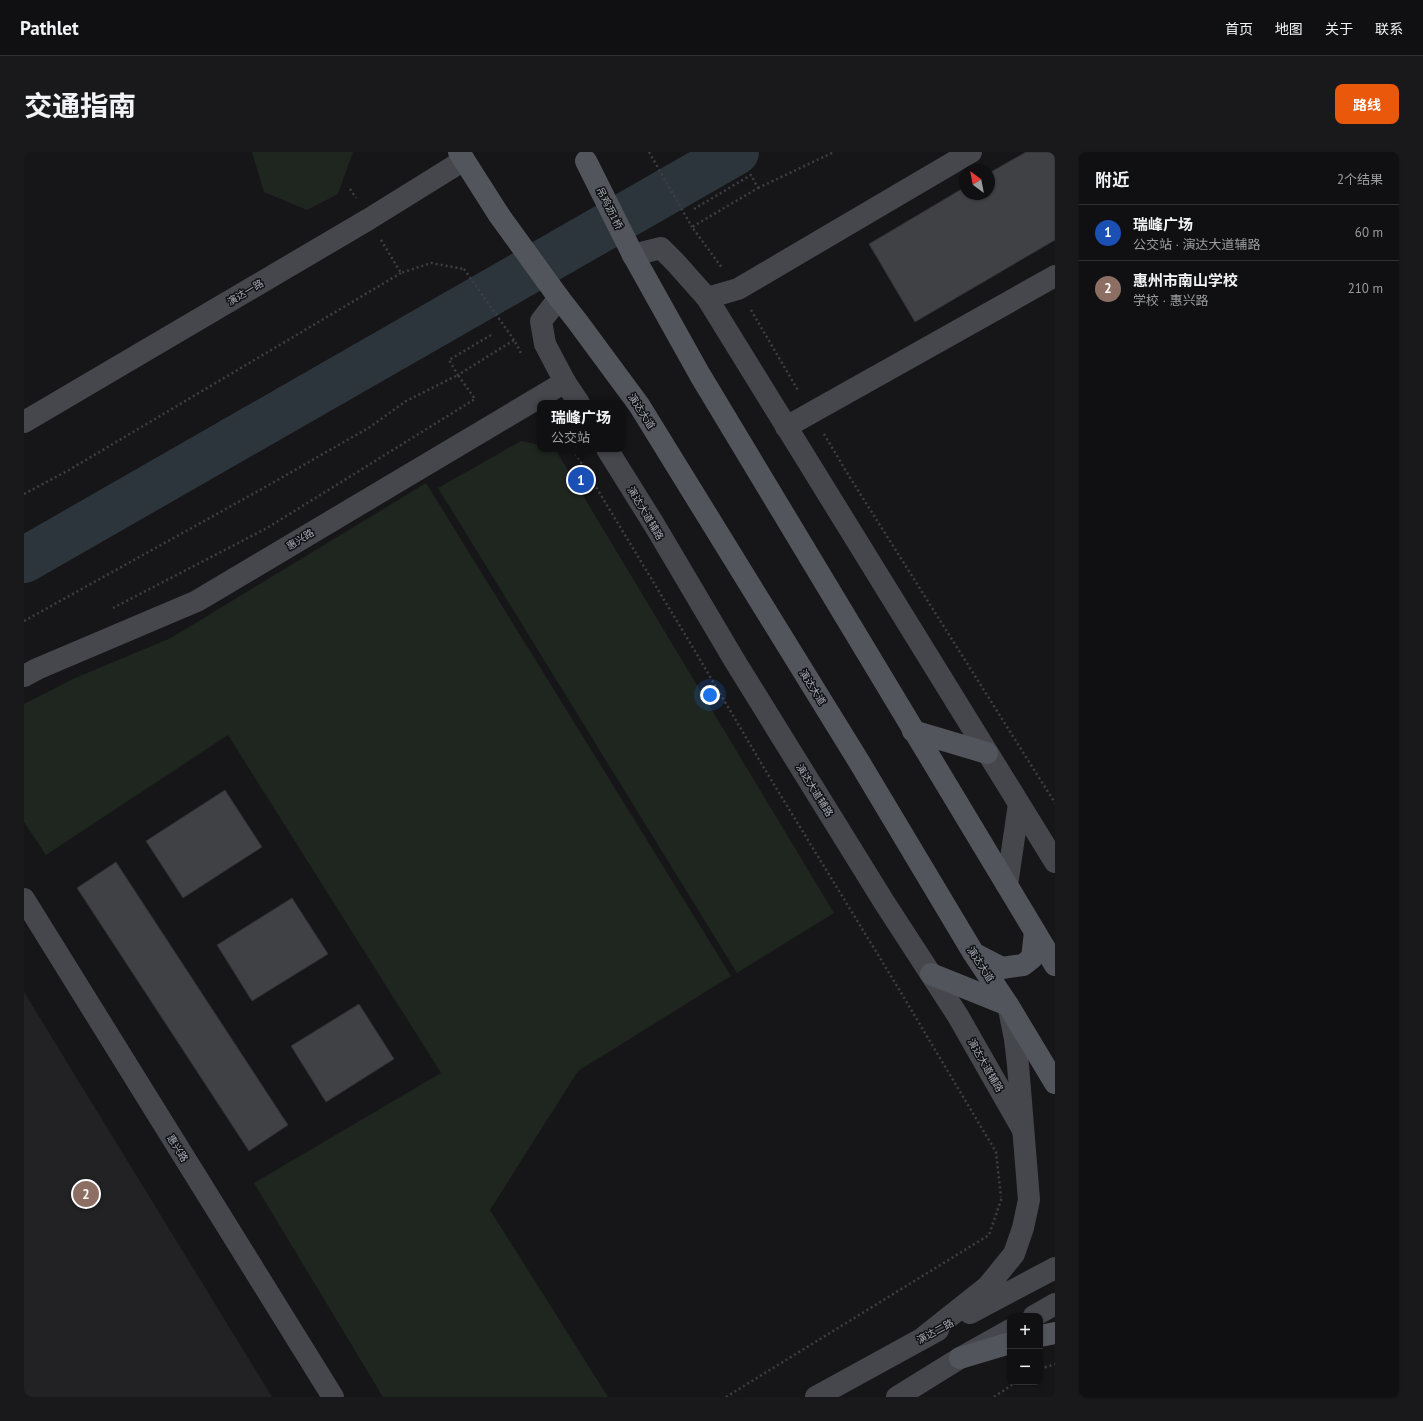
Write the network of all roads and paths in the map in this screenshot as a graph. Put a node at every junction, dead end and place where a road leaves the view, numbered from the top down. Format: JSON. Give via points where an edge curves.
{"nodes":[{"id":1,"x":649,"y":152,"type":"edge"},
{"id":2,"x":834,"y":152,"type":"edge"},
{"id":3,"x":971,"y":152,"type":"edge"},
{"id":4,"x":461,"y":156,"type":"edge"},
{"id":5,"x":583,"y":157,"type":"edge"},
{"id":6,"x":758,"y":188,"type":"junction"},
{"id":7,"x":350,"y":189,"type":"dead end"},
{"id":8,"x":694,"y":209,"type":"dead end"},
{"id":9,"x":369,"y":219,"type":"junction"},
{"id":10,"x":692,"y":227,"type":"junction"},
{"id":11,"x":634,"y":255,"type":"junction"},
{"id":12,"x":400,"y":273,"type":"junction"},
{"id":13,"x":1055,"y":276,"type":"edge"},
{"id":14,"x":738,"y":289,"type":"junction"},
{"id":15,"x":559,"y":298,"type":"junction"},
{"id":16,"x":707,"y":298,"type":"junction"},
{"id":17,"x":491,"y":335,"type":"dead end"},
{"id":18,"x":514,"y":340,"type":"junction"},
{"id":19,"x":521,"y":354,"type":"dead end"},
{"id":20,"x":458,"y":375,"type":"junction"},
{"id":21,"x":566,"y":382,"type":"junction"},
{"id":22,"x":577,"y":400,"type":"edge"},
{"id":23,"x":812,"y":414,"type":"junction"},
{"id":24,"x":24,"y":422,"type":"edge"},
{"id":25,"x":786,"y":427,"type":"junction"},
{"id":26,"x":576,"y":452,"type":"edge"},
{"id":27,"x":609,"y":452,"type":"edge"},
{"id":28,"x":24,"y":494,"type":"edge"},
{"id":29,"x":112,"y":609,"type":"dead end"},
{"id":30,"x":24,"y":621,"type":"edge"},
{"id":31,"x":24,"y":676,"type":"edge"},
{"id":32,"x":913,"y":731,"type":"junction"},
{"id":33,"x":987,"y":753,"type":"junction"},
{"id":34,"x":1055,"y":803,"type":"edge"},
{"id":35,"x":1019,"y":804,"type":"junction"},
{"id":36,"x":1055,"y":862,"type":"edge"},
{"id":37,"x":1007,"y":885,"type":"junction"},
{"id":38,"x":24,"y":900,"type":"edge"},
{"id":39,"x":1035,"y":932,"type":"junction"},
{"id":40,"x":974,"y":954,"type":"junction"},
{"id":41,"x":1055,"y":965,"type":"edge"},
{"id":42,"x":931,"y":974,"type":"junction"},
{"id":43,"x":1008,"y":1005,"type":"junction"},
{"id":44,"x":1055,"y":1083,"type":"edge"},
{"id":45,"x":1023,"y":1130,"type":"junction"},
{"id":46,"x":1001,"y":1197,"type":"junction"},
{"id":47,"x":1029,"y":1200,"type":"junction"},
{"id":48,"x":1055,"y":1268,"type":"edge"},
{"id":49,"x":1055,"y":1304,"type":"edge"},
{"id":50,"x":1039,"y":1313,"type":"edge"},
{"id":51,"x":1007,"y":1332,"type":"edge"},
{"id":52,"x":1055,"y":1334,"type":"edge"},
{"id":53,"x":924,"y":1336,"type":"junction"},
{"id":54,"x":1043,"y":1336,"type":"edge"},
{"id":55,"x":1007,"y":1344,"type":"edge"},
{"id":56,"x":960,"y":1358,"type":"junction"},
{"id":57,"x":1055,"y":1364,"type":"edge"},
{"id":58,"x":1043,"y":1368,"type":"edge"},
{"id":59,"x":1012,"y":1385,"type":"edge"},
{"id":60,"x":333,"y":1397,"type":"edge"},
{"id":61,"x":726,"y":1397,"type":"edge"},
{"id":62,"x":816,"y":1397,"type":"edge"},
{"id":63,"x":897,"y":1397,"type":"edge"},
{"id":64,"x":994,"y":1397,"type":"edge"}],
"edges":[{"from":1,"to":10,"type":"path","bridge":true},
{"from":2,"to":6,"type":"path"},
{"from":3,"to":14,"type":"main road"},
{"from":4,"to":9,"type":"main road","name":"演达一路"},
{"from":4,"to":15,"type":"main road","bridge":true,"via":[[499,215]]},
{"from":5,"to":11,"type":"main road","name":"吊鸡沥1桥","bridge":true},
{"from":6,"to":8,"type":"path","via":[[751,175]]},
{"from":6,"to":10,"type":"path"},
{"from":7,"to":9,"type":"path"},
{"from":9,"to":12,"type":"path"},
{"from":9,"to":24,"type":"main road","name":"演达一路"},
{"from":10,"to":14,"type":"path"},
{"from":11,"to":16,"type":"main road","via":[[661,248]]},
{"from":11,"to":32,"type":"main road","via":[[700,375]]},
{"from":12,"to":18,"type":"path","bridge":true,"via":[[431,262],[464,269]]},
{"from":12,"to":28,"type":"path","via":[[76,466]]},
{"from":13,"to":23,"type":"main road"},
{"from":14,"to":16,"type":"main road"},
{"from":14,"to":23,"type":"path"},
{"from":15,"to":21,"type":"main road","via":[[541,322],[546,344]]},
{"from":15,"to":40,"type":"main road","name":"演达大道","via":[[640,405]]},
{"from":16,"to":25,"type":"main road"},
{"from":17,"to":20,"type":"path","via":[[449,360]]},
{"from":18,"to":19,"type":"path"},
{"from":18,"to":20,"type":"path"},
{"from":20,"to":29,"type":"path","via":[[475,399],[267,528]]},
{"from":20,"to":30,"type":"path","via":[[406,401],[370,427]]},
{"from":21,"to":22,"type":"main road"},
{"from":21,"to":31,"type":"main road","name":"惠兴路","via":[[197,601]]},
{"from":23,"to":25,"type":"main road"},
{"from":23,"to":34,"type":"path"},
{"from":25,"to":33,"type":"main road"},
{"from":26,"to":46,"type":"path","via":[[996,1152]]},
{"from":27,"to":42,"type":"main road","name":"演达大道辅路","via":[[736,663]]},
{"from":32,"to":33,"type":"main road"},
{"from":32,"to":37,"type":"main road"},
{"from":33,"to":35,"type":"main road"},
{"from":35,"to":36,"type":"main road"},
{"from":35,"to":37,"type":"main road"},
{"from":37,"to":39,"type":"main road"},
{"from":38,"to":60,"type":"main road","name":"惠兴路"},
{"from":39,"to":40,"type":"main road","via":[[1032,958],[1023,965],[1002,968]]},
{"from":39,"to":41,"type":"main road"},
{"from":40,"to":43,"type":"main road","name":"演达大道"},
{"from":42,"to":43,"type":"main road"},
{"from":42,"to":45,"type":"main road","name":"演达大道辅路"},
{"from":43,"to":44,"type":"main road","name":"演达大道"},
{"from":43,"to":45,"type":"main road","via":[[1015,1039]]},
{"from":45,"to":47,"type":"main road"},
{"from":46,"to":47,"type":"path"},
{"from":46,"to":61,"type":"path","via":[[989,1235]]},
{"from":47,"to":53,"type":"main road","via":[[1024,1228],[1014,1254],[988,1286]]},
{"from":48,"to":53,"type":"main road","name":"演达二路"},
{"from":49,"to":50,"type":"main road"},
{"from":51,"to":56,"type":"main road"},
{"from":52,"to":54,"type":"main road"},
{"from":53,"to":62,"type":"main road","name":"演达二路"},
{"from":55,"to":56,"type":"main road"},
{"from":56,"to":63,"type":"main road"},
{"from":57,"to":58,"type":"path"},
{"from":59,"to":64,"type":"path"}]}
